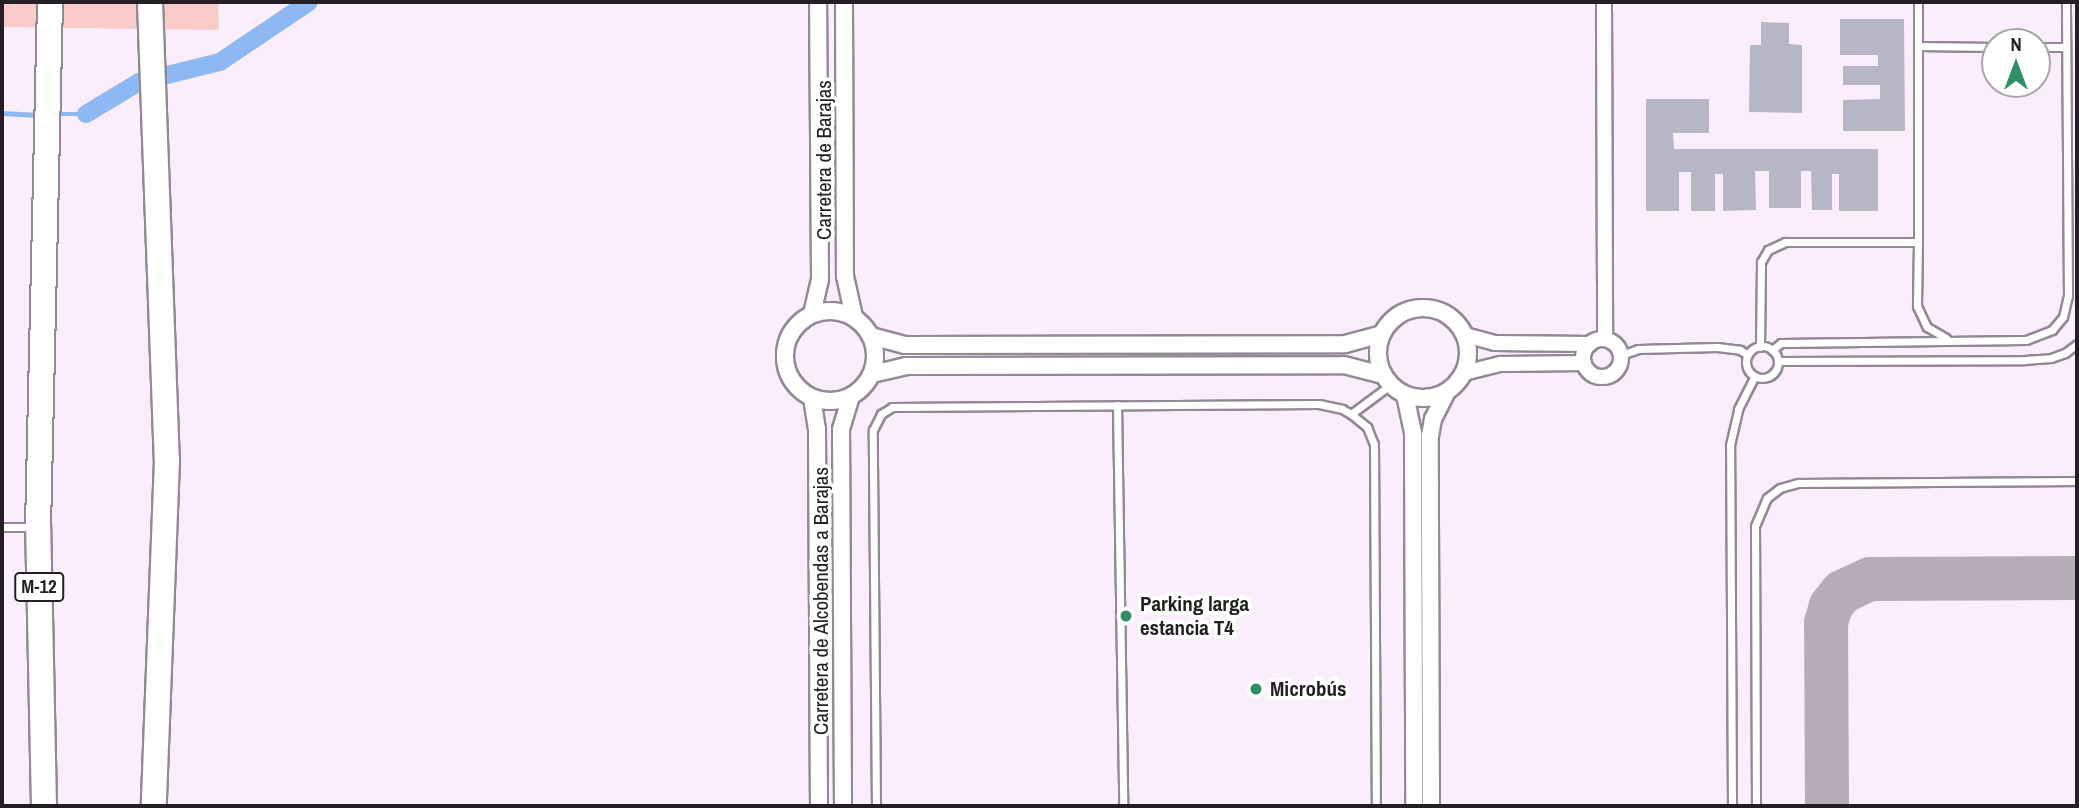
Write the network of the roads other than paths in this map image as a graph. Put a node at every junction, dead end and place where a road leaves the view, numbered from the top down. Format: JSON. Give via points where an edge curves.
{"nodes":[{"id":1,"x":50,"y":2,"type":"edge"},
{"id":2,"x":818,"y":2,"type":"edge"},
{"id":3,"x":844,"y":2,"type":"edge"},
{"id":4,"x":1604,"y":2,"type":"edge"},
{"id":5,"x":1918,"y":2,"type":"edge"},
{"id":6,"x":2066,"y":2,"type":"edge"},
{"id":7,"x":151,"y":11,"type":"edge"},
{"id":8,"x":1918,"y":47,"type":"junction"},
{"id":9,"x":1981,"y":47,"type":"edge"},
{"id":10,"x":2051,"y":47,"type":"edge"},
{"id":11,"x":2066,"y":47,"type":"junction"},
{"id":12,"x":1918,"y":242,"type":"junction"},
{"id":13,"x":812,"y":314,"type":"junction"},
{"id":14,"x":854,"y":317,"type":"junction"},
{"id":15,"x":1382,"y":334,"type":"junction"},
{"id":16,"x":1465,"y":335,"type":"junction"},
{"id":17,"x":871,"y":336,"type":"junction"},
{"id":18,"x":1953,"y":341,"type":"junction"},
{"id":19,"x":1597,"y":342,"type":"junction"},
{"id":20,"x":2077,"y":344,"type":"edge"},
{"id":21,"x":1760,"y":347,"type":"junction"},
{"id":22,"x":1772,"y":350,"type":"junction"},
{"id":23,"x":1621,"y":355,"type":"junction"},
{"id":24,"x":1748,"y":355,"type":"junction"},
{"id":25,"x":1778,"y":361,"type":"junction"},
{"id":26,"x":1584,"y":362,"type":"junction"},
{"id":27,"x":1464,"y":373,"type":"junction"},
{"id":28,"x":872,"y":374,"type":"junction"},
{"id":29,"x":1755,"y":376,"type":"junction"},
{"id":30,"x":1387,"y":380,"type":"junction"},
{"id":31,"x":1447,"y":392,"type":"junction"},
{"id":32,"x":1405,"y":395,"type":"junction"},
{"id":33,"x":850,"y":397,"type":"junction"},
{"id":34,"x":812,"y":398,"type":"junction"},
{"id":35,"x":1117,"y":405,"type":"junction"},
{"id":36,"x":1351,"y":414,"type":"junction"},
{"id":37,"x":2077,"y":481,"type":"edge"},
{"id":38,"x":2,"y":527,"type":"edge"},
{"id":39,"x":38,"y":527,"type":"junction"},
{"id":40,"x":842,"y":761,"type":"junction"},
{"id":41,"x":44,"y":806,"type":"edge"},
{"id":42,"x":154,"y":806,"type":"edge"},
{"id":43,"x":819,"y":806,"type":"edge"},
{"id":44,"x":843,"y":806,"type":"edge"},
{"id":45,"x":851,"y":806,"type":"edge"},
{"id":46,"x":876,"y":806,"type":"edge"},
{"id":47,"x":1123,"y":806,"type":"edge"},
{"id":48,"x":1376,"y":806,"type":"edge"},
{"id":49,"x":1415,"y":806,"type":"edge"},
{"id":50,"x":1432,"y":806,"type":"edge"},
{"id":51,"x":1732,"y":806,"type":"edge"},
{"id":52,"x":1756,"y":806,"type":"edge"}],
"edges":[{"from":1,"to":39,"type":"highway","number":"M-12"},
{"from":2,"to":13,"type":"street","name":"Carretera de Barajas","via":[[820,279]]},
{"from":3,"to":14,"type":"street","name":"Carretera de Barajas","via":[[845,276]]},
{"from":4,"to":19,"type":"street"},
{"from":5,"to":8,"type":"lane"},
{"from":6,"to":11,"type":"lane"},
{"from":7,"to":42,"type":"highway","via":[[167,460]]},
{"from":8,"to":9,"type":"lane"},
{"from":8,"to":12,"type":"lane"},
{"from":10,"to":11,"type":"lane"},
{"from":11,"to":18,"type":"lane","via":[[2068,296],[2063,317],[2052,330],[2026,340]]},
{"from":12,"to":18,"type":"lane","via":[[1917,306],[1921,318],[1937,335]]},
{"from":12,"to":21,"type":"lane","via":[[1785,242],[1768,250],[1761,262]]},
{"from":13,"to":14,"type":"street","via":[[840,312]]},
{"from":13,"to":34,"type":"street","via":[[789,334],[784,349],[790,379]]},
{"from":14,"to":17,"type":"street"},
{"from":15,"to":16,"type":"street","via":[[1402,313],[1431,309],[1445,313]]},
{"from":15,"to":17,"type":"street","via":[[1331,344],[905,345]]},
{"from":15,"to":30,"type":"street","via":[[1378,355]]},
{"from":16,"to":19,"type":"street","via":[[1495,343]]},
{"from":16,"to":27,"type":"street","via":[[1468,361]]},
{"from":17,"to":28,"type":"street","via":[[875,348]]},
{"from":18,"to":22,"type":"lane","via":[[1782,343]]},
{"from":19,"to":23,"type":"street","via":[[1615,344]]},
{"from":19,"to":26,"type":"street","via":[[1585,352]]},
{"from":20,"to":25,"type":"lane","via":[[2066,354],[2024,360]]},
{"from":21,"to":22,"type":"lane"},
{"from":21,"to":24,"type":"lane"},
{"from":22,"to":25,"type":"lane"},
{"from":23,"to":24,"type":"lane","via":[[1638,349],[1717,347]]},
{"from":23,"to":26,"type":"street","via":[[1619,367],[1609,376],[1591,373]]},
{"from":24,"to":29,"type":"lane","via":[[1748,369]]},
{"from":25,"to":29,"type":"lane","via":[[1772,374]]},
{"from":26,"to":27,"type":"street","via":[[1501,364]]},
{"from":27,"to":31,"type":"street"},
{"from":28,"to":30,"type":"street","via":[[906,366],[1344,365]]},
{"from":28,"to":33,"type":"street"},
{"from":29,"to":51,"type":"lane","via":[[1738,410],[1730,446]]},
{"from":30,"to":32,"type":"street"},
{"from":30,"to":36,"type":"lane"},
{"from":31,"to":32,"type":"street","via":[[1418,399]]},
{"from":31,"to":50,"type":"street","via":[[1435,413],[1430,436]]},
{"from":32,"to":49,"type":"street","via":[[1413,434]]},
{"from":33,"to":34,"type":"street","via":[[838,401]]},
{"from":33,"to":40,"type":"street","name":"Carretera de Alcobendas a Barajas","via":[[841,429]]},
{"from":34,"to":43,"type":"street","name":"Carretera de Alcobendas a Barajas","via":[[817,429]]},
{"from":35,"to":36,"type":"lane","via":[[1319,404]]},
{"from":35,"to":46,"type":"lane","via":[[892,407],[881,414],[873,430]]},
{"from":35,"to":47,"type":"lane"},
{"from":36,"to":48,"type":"lane","via":[[1367,427],[1374,444]]},
{"from":37,"to":52,"type":"lane","via":[[1798,483],[1766,498],[1755,526]]},
{"from":38,"to":39,"type":"lane"},
{"from":39,"to":41,"type":"highway","number":"M-12"},
{"from":40,"to":44,"type":"street","name":"Carretera de Alcobendas a Barajas"},
{"from":40,"to":45,"type":"lane"}]}
